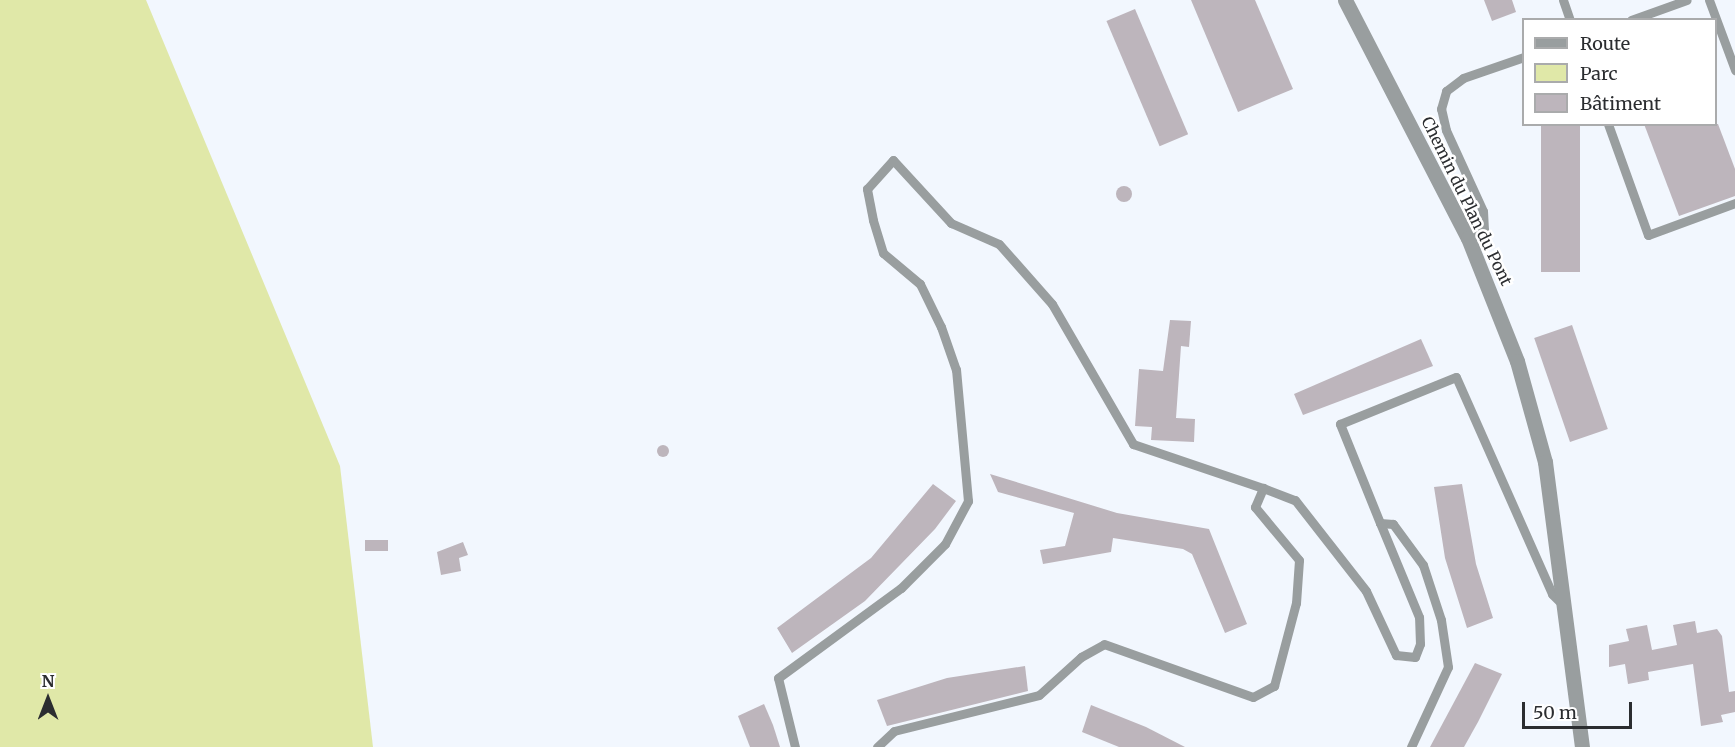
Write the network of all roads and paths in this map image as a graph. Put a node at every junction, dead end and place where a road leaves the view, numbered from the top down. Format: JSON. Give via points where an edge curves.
{"nodes":[{"id":1,"x":1345,"y":0,"type":"edge"},
{"id":2,"x":1563,"y":0,"type":"edge"},
{"id":3,"x":1687,"y":0,"type":"edge"},
{"id":4,"x":1710,"y":0,"type":"edge"},
{"id":5,"x":1569,"y":18,"type":"edge"},
{"id":6,"x":1637,"y":18,"type":"edge"},
{"id":7,"x":1716,"y":18,"type":"edge"},
{"id":8,"x":1717,"y":20,"type":"edge"},
{"id":9,"x":1522,"y":58,"type":"edge"},
{"id":10,"x":1735,"y":70,"type":"edge"},
{"id":11,"x":1609,"y":126,"type":"edge"},
{"id":12,"x":1735,"y":203,"type":"edge"},
{"id":13,"x":1468,"y":238,"type":"junction"},
{"id":14,"x":1263,"y":488,"type":"junction"},
{"id":15,"x":1380,"y":523,"type":"junction"},
{"id":16,"x":1562,"y":604,"type":"junction"},
{"id":17,"x":795,"y":747,"type":"edge"},
{"id":18,"x":877,"y":747,"type":"edge"},
{"id":19,"x":1411,"y":747,"type":"edge"},
{"id":20,"x":1582,"y":747,"type":"edge"}],
"edges":[{"from":1,"to":13,"type":"street","name":"Chemin du Plan du Pont"},
{"from":2,"to":5,"type":"lane"},
{"from":3,"to":6,"type":"lane"},
{"from":4,"to":7,"type":"lane"},
{"from":8,"to":10,"type":"lane"},
{"from":9,"to":13,"type":"lane","via":[[1463,78],[1446,91],[1441,109],[1446,130],[1483,211],[1484,230]]},
{"from":11,"to":12,"type":"lane","via":[[1648,235]]},
{"from":13,"to":16,"type":"street","name":"Chemin du Plan du Pont","via":[[1517,361],[1545,462]]},
{"from":14,"to":15,"type":"lane","via":[[1295,500],[1366,591],[1396,655],[1415,657],[1420,644],[1419,617]]},
{"from":14,"to":17,"type":"lane","via":[[1133,444],[1052,304],[999,244],[951,223],[893,160],[867,189],[873,220],[883,253],[920,284],[941,327],[959,394],[968,501],[945,544],[901,588],[778,678]]},
{"from":14,"to":18,"type":"lane","via":[[1255,507],[1299,560],[1296,603],[1274,686],[1252,697],[1104,644],[1039,695],[894,731]]},
{"from":15,"to":16,"type":"lane","via":[[1340,424],[1456,377],[1552,594]]},
{"from":15,"to":19,"type":"lane","via":[[1393,524],[1423,566],[1442,620],[1448,667]]},
{"from":16,"to":20,"type":"street","name":"Chemin du Plan du Pont"}]}
